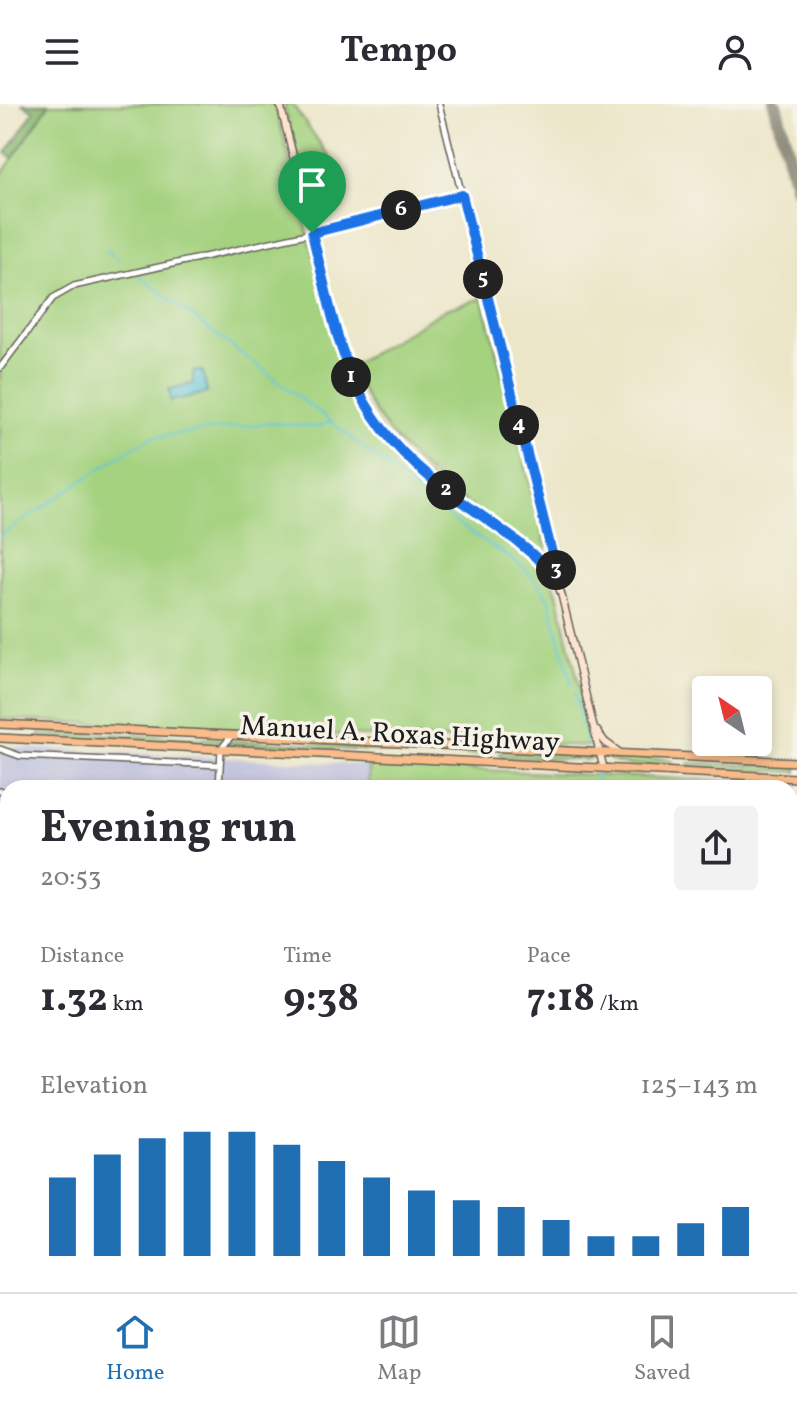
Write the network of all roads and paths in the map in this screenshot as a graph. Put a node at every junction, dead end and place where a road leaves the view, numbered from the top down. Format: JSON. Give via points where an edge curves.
{"nodes":[{"id":1,"x":280,"y":104,"type":"edge"},
{"id":2,"x":439,"y":104,"type":"edge"},
{"id":3,"x":462,"y":195,"type":"junction"},
{"id":4,"x":312,"y":233,"type":"junction"},
{"id":5,"x":0,"y":368,"type":"edge"},
{"id":6,"x":555,"y":578,"type":"junction"},
{"id":7,"x":0,"y":724,"type":"edge"},
{"id":8,"x":595,"y":726,"type":"junction"},
{"id":9,"x":233,"y":735,"type":"junction"},
{"id":10,"x":0,"y":738,"type":"edge"},
{"id":11,"x":492,"y":746,"type":"junction"},
{"id":12,"x":0,"y":749,"type":"edge"},
{"id":13,"x":221,"y":749,"type":"junction"},
{"id":14,"x":600,"y":751,"type":"junction"},
{"id":15,"x":620,"y":753,"type":"junction"},
{"id":16,"x":679,"y":756,"type":"junction"},
{"id":17,"x":492,"y":761,"type":"junction"},
{"id":18,"x":797,"y":762,"type":"edge"},
{"id":19,"x":220,"y":765,"type":"junction"},
{"id":20,"x":603,"y":766,"type":"junction"},
{"id":21,"x":679,"y":772,"type":"junction"},
{"id":22,"x":797,"y":778,"type":"edge"},
{"id":23,"x":219,"y":780,"type":"edge"}],
"edges":[{"from":1,"to":4,"type":"main road"},
{"from":2,"to":3,"type":"street"},
{"from":3,"to":4,"type":"street"},
{"from":3,"to":6,"type":"street"},
{"from":4,"to":5,"type":"street","via":[[74,286],[53,298]]},
{"from":4,"to":6,"type":"main road","via":[[347,368],[379,426],[418,468],[533,555]]},
{"from":6,"to":8,"type":"main road"},
{"from":7,"to":9,"type":"main road","name":"Manuel A. Roxas Highway"},
{"from":8,"to":14,"type":"main road"},
{"from":8,"to":15,"type":"main road"},
{"from":9,"to":11,"type":"main road","name":"Manuel A. Roxas Highway"},
{"from":9,"to":13,"type":"street"},
{"from":10,"to":13,"type":"main road","name":"Manuel A. Roxas Highway"},
{"from":11,"to":14,"type":"main road","name":"Manuel A. Roxas Highway"},
{"from":11,"to":17,"type":"main road"},
{"from":12,"to":19,"type":"street","via":[[20,756]]},
{"from":13,"to":17,"type":"main road","name":"Manuel A. Roxas Highway"},
{"from":13,"to":19,"type":"street"},
{"from":14,"to":15,"type":"main road","name":"Manuel A. Roxas Highway"},
{"from":14,"to":20,"type":"main road"},
{"from":15,"to":16,"type":"main road","name":"Manuel A. Roxas Highway"},
{"from":16,"to":18,"type":"main road","name":"Manuel A. Roxas Highway"},
{"from":16,"to":21,"type":"main road"},
{"from":17,"to":20,"type":"main road","name":"Manuel A. Roxas Highway"},
{"from":19,"to":23,"type":"street"},
{"from":20,"to":21,"type":"main road","name":"Manuel A. Roxas Highway"},
{"from":21,"to":22,"type":"main road","name":"Manuel A. Roxas Highway"}]}
